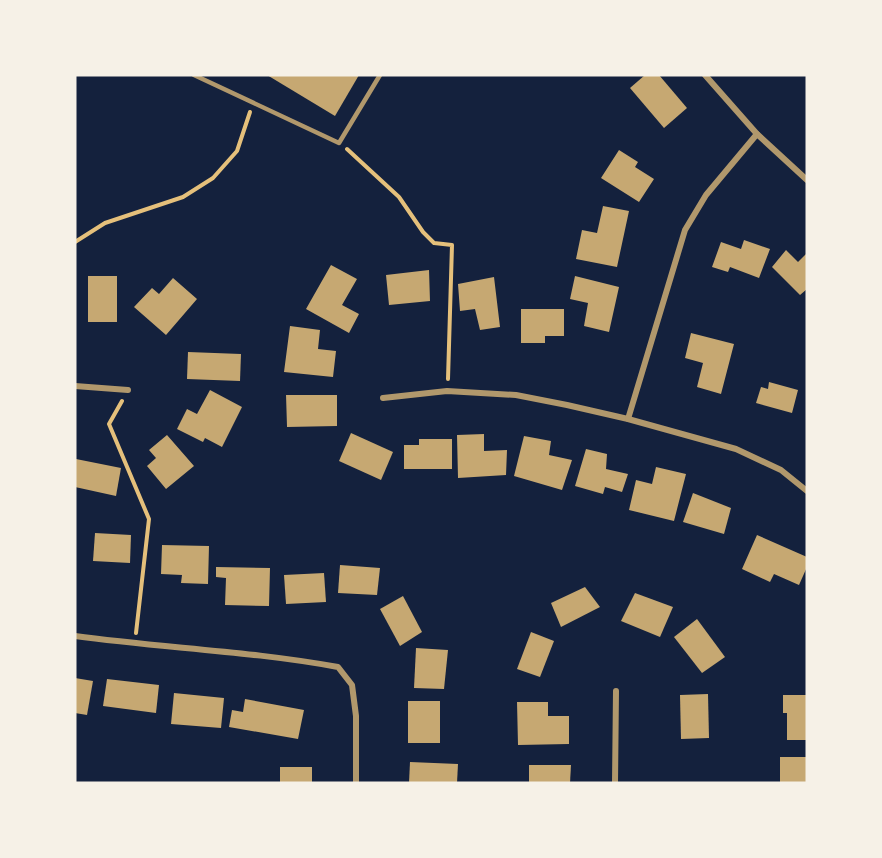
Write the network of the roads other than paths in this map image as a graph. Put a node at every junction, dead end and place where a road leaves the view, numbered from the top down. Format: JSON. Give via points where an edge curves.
{"nodes":[{"id":1,"x":194,"y":75,"type":"edge"},
{"id":2,"x":380,"y":75,"type":"edge"},
{"id":3,"x":705,"y":75,"type":"edge"},
{"id":4,"x":757,"y":134,"type":"junction"},
{"id":5,"x":807,"y":180,"type":"edge"},
{"id":6,"x":75,"y":386,"type":"edge"},
{"id":7,"x":128,"y":390,"type":"road end"},
{"id":8,"x":383,"y":398,"type":"dead end"},
{"id":9,"x":628,"y":419,"type":"junction"},
{"id":10,"x":807,"y":491,"type":"edge"},
{"id":11,"x":75,"y":636,"type":"edge"},
{"id":12,"x":616,"y":691,"type":"dead end"},
{"id":13,"x":356,"y":783,"type":"edge"},
{"id":14,"x":615,"y":783,"type":"edge"}],
"edges":[{"from":1,"to":2,"type":"lane","via":[[339,143]]},
{"from":3,"to":4,"type":"street"},
{"from":4,"to":5,"type":"street"},
{"from":4,"to":9,"type":"street","via":[[706,195],[684,230]]},
{"from":6,"to":7,"type":"street"},
{"from":8,"to":9,"type":"street","via":[[447,391],[516,395]]},
{"from":9,"to":10,"type":"street","via":[[736,449],[781,470]]},
{"from":11,"to":13,"type":"street","via":[[285,657],[338,667],[352,685]]},
{"from":12,"to":14,"type":"street"}]}
